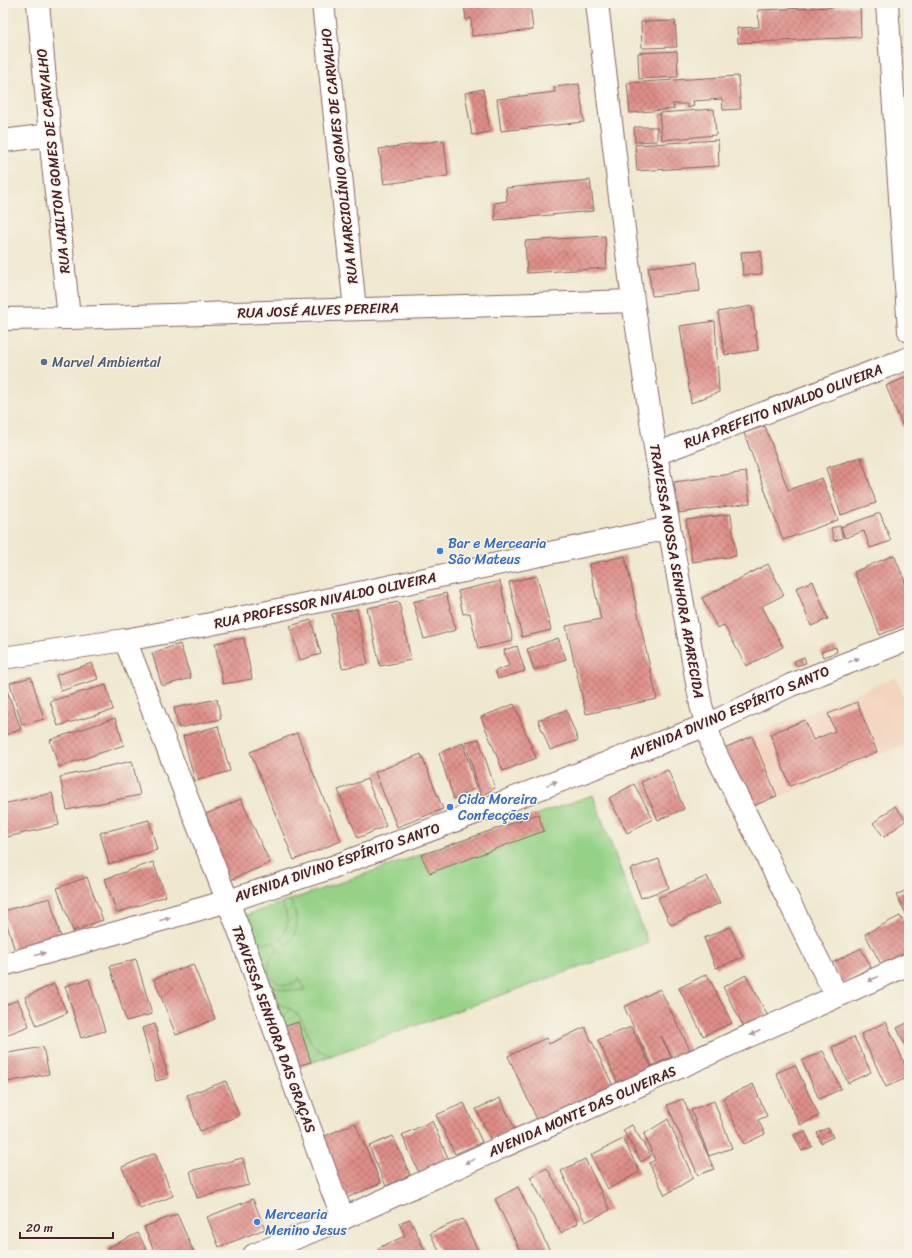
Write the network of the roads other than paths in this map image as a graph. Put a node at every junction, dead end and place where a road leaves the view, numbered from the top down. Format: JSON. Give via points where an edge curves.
{"nodes":[{"id":1,"x":38,"y":3,"type":"edge"},
{"id":2,"x":322,"y":3,"type":"edge"},
{"id":3,"x":597,"y":3,"type":"edge"},
{"id":4,"x":887,"y":3,"type":"edge"},
{"id":5,"x":50,"y":135,"type":"junction"},
{"id":6,"x":3,"y":141,"type":"edge"},
{"id":7,"x":633,"y":301,"type":"junction"},
{"id":8,"x":355,"y":309,"type":"junction"},
{"id":9,"x":69,"y":318,"type":"junction"},
{"id":10,"x":3,"y":319,"type":"edge"},
{"id":11,"x":909,"y":331,"type":"edge"},
{"id":12,"x":909,"y":358,"type":"edge"},
{"id":13,"x":656,"y":454,"type":"junction"},
{"id":14,"x":670,"y":528,"type":"junction"},
{"id":15,"x":909,"y":639,"type":"edge"},
{"id":16,"x":125,"y":640,"type":"junction"},
{"id":17,"x":3,"y":658,"type":"edge"},
{"id":18,"x":707,"y":724,"type":"junction"},
{"id":19,"x":228,"y":901,"type":"junction"},
{"id":20,"x":909,"y":964,"type":"edge"},
{"id":21,"x":3,"y":965,"type":"edge"},
{"id":22,"x":838,"y":995,"type":"junction"},
{"id":23,"x":344,"y":1218,"type":"junction"},
{"id":24,"x":254,"y":1255,"type":"edge"}],
"edges":[{"from":1,"to":5,"type":"street","name":"RUA JAILTON GOMES DE CARVALHO"},
{"from":2,"to":8,"type":"street","name":"RUA MARCIOLÍNIO GOMES DE CARVALHO"},
{"from":3,"to":7,"type":"street","name":"TRAVESSA NOSSA SENHORA APARECIDA"},
{"from":4,"to":11,"type":"street"},
{"from":5,"to":6,"type":"street"},
{"from":5,"to":9,"type":"street","name":"RUA JAILTON GOMES DE CARVALHO"},
{"from":7,"to":8,"type":"street","name":"RUA JOSÉ ALVES PEREIRA"},
{"from":7,"to":13,"type":"street","name":"TRAVESSA NOSSA SENHORA APARECIDA"},
{"from":8,"to":9,"type":"street","name":"RUA JOSÉ ALVES PEREIRA"},
{"from":9,"to":10,"type":"street","name":"RUA JOSÉ ALVES PEREIRA"},
{"from":12,"to":13,"type":"street","name":"RUA PREFEITO NIVALDO OLIVEIRA"},
{"from":13,"to":14,"type":"street","name":"TRAVESSA NOSSA SENHORA APARECIDA"},
{"from":14,"to":16,"type":"street","name":"RUA PROFESSOR NIVALDO OLIVEIRA"},
{"from":14,"to":18,"type":"street","name":"TRAVESSA NOSSA SENHORA APARECIDA","via":[[700,705]]},
{"from":18,"to":15,"type":"street","name":"AVENIDA DIVINO ESPÍRITO SANTO","one_way":true,"via":[[791,684]]},
{"from":16,"to":17,"type":"street","name":"RUA PROFESSOR NIVALDO OLIVEIRA"},
{"from":16,"to":19,"type":"street","name":"TRAVESSA SENHORA DAS GRAÇAS"},
{"from":19,"to":18,"type":"street","name":"AVENIDA DIVINO ESPÍRITO SANTO","one_way":true,"via":[[330,868]]},
{"from":18,"to":22,"type":"street","name":"TRAVESSA NOSSA SENHORA APARECIDA","via":[[713,748],[827,978]]},
{"from":21,"to":19,"type":"street","name":"AVENIDA DIVINO ESPÍRITO SANTO","one_way":true},
{"from":19,"to":23,"type":"street","name":"TRAVESSA SENHORA DAS GRAÇAS"},
{"from":20,"to":22,"type":"street","name":"AVENIDA MONTE DAS OLIVEIRAS","one_way":true},
{"from":22,"to":23,"type":"street","name":"AVENIDA MONTE DAS OLIVEIRAS","one_way":true},
{"from":23,"to":24,"type":"street","name":"AVENIDA MONTE DAS OLIVEIRAS"}]}
